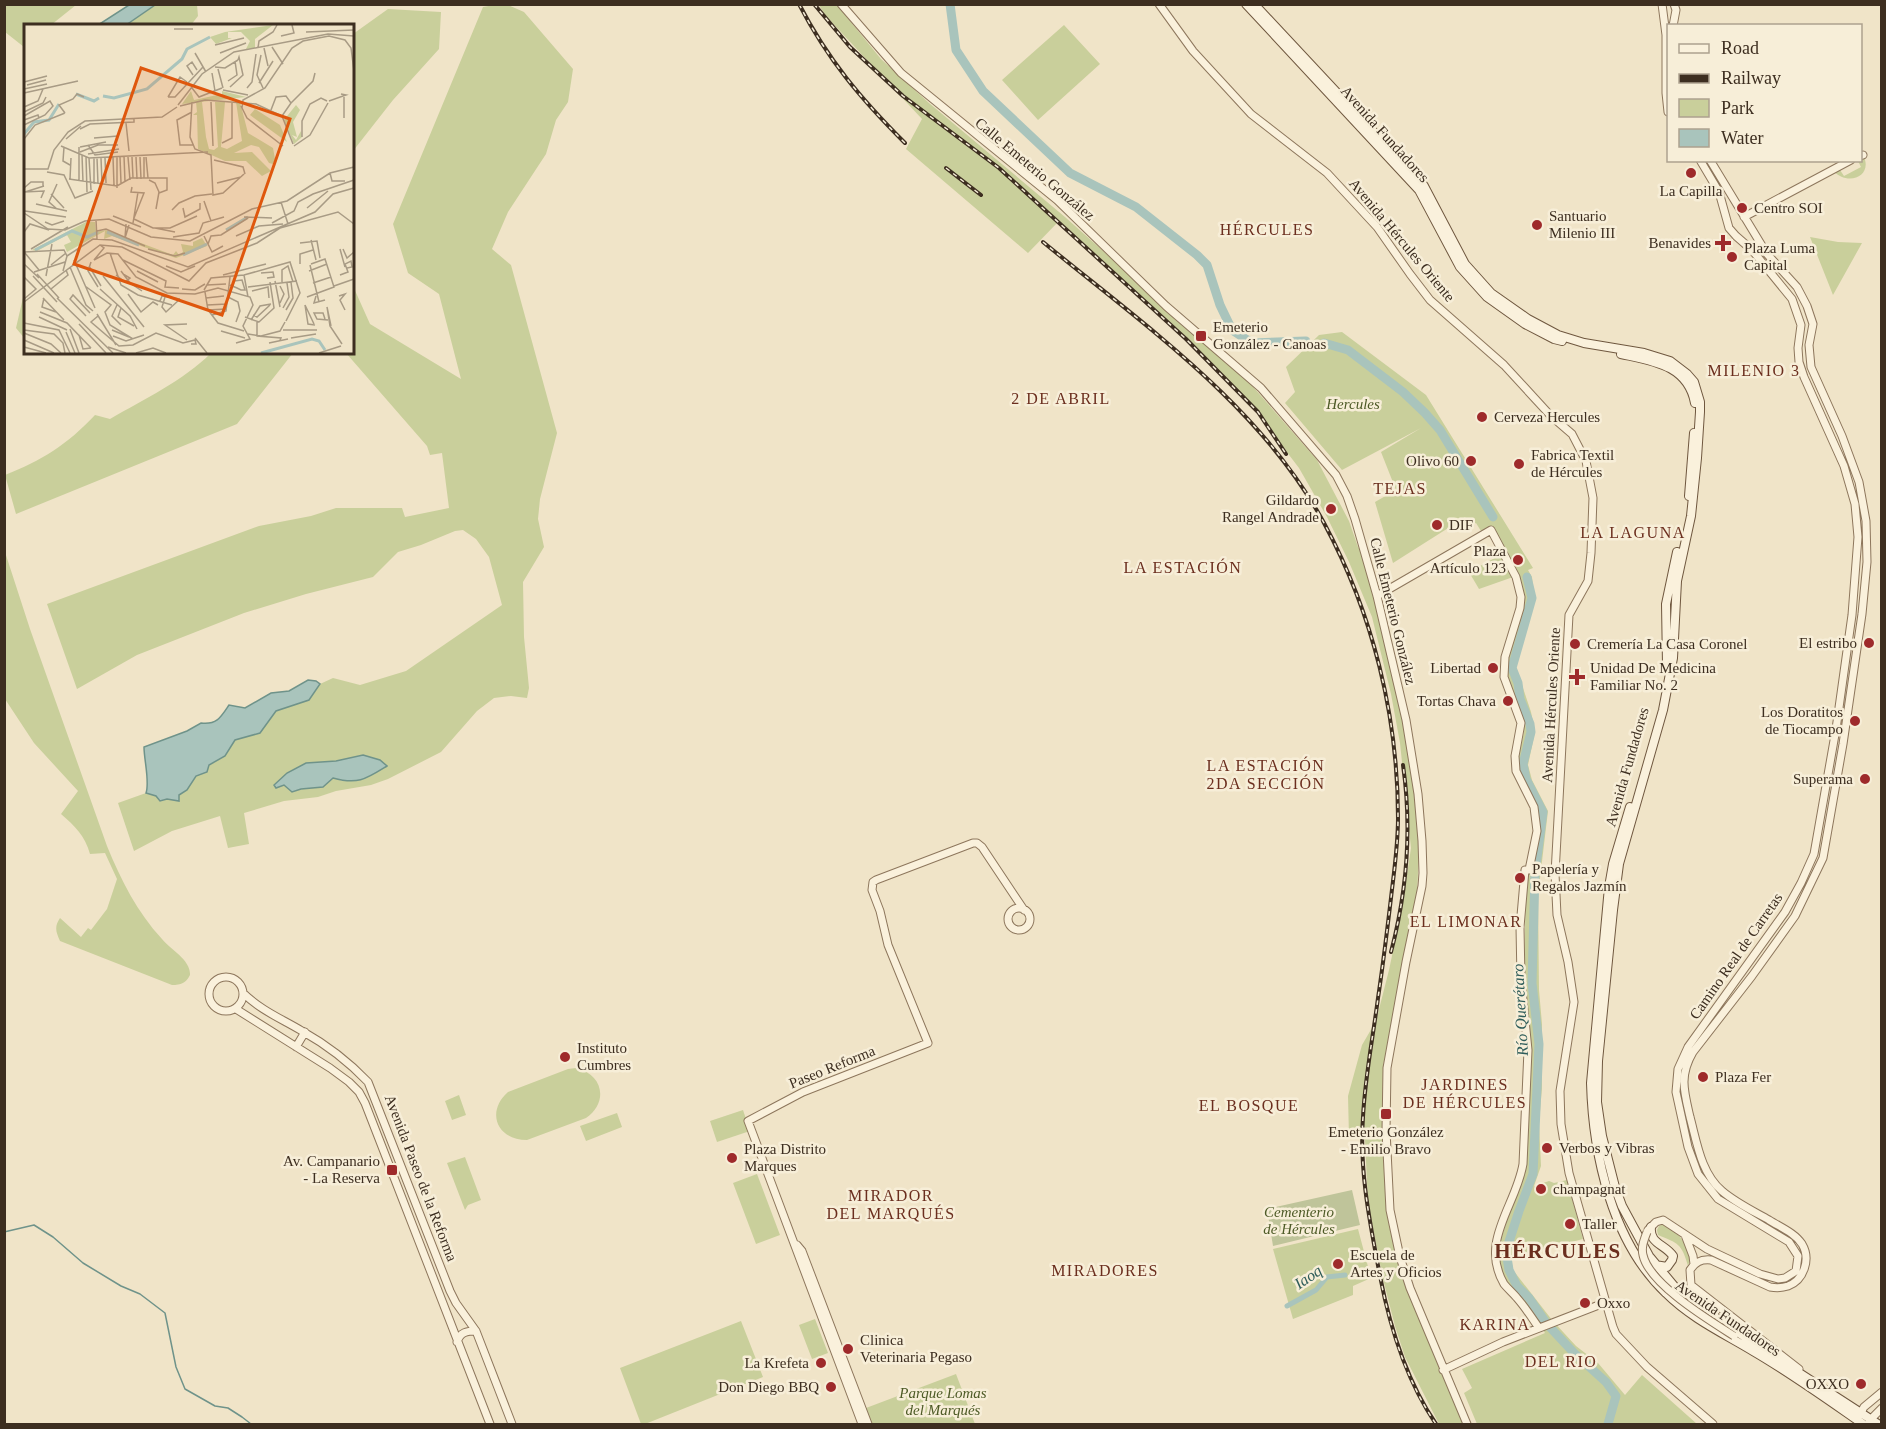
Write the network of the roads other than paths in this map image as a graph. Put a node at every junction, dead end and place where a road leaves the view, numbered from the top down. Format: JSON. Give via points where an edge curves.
{"nodes":[{"id":1,"x":841,"y":4,"type":"edge"},
{"id":2,"x":1159,"y":4,"type":"edge"},
{"id":3,"x":1246,"y":4,"type":"edge"},
{"id":4,"x":1254,"y":4,"type":"edge"},
{"id":5,"x":1662,"y":4,"type":"edge"},
{"id":6,"x":1674,"y":4,"type":"edge"},
{"id":7,"x":1673,"y":24,"type":"edge"},
{"id":8,"x":1667,"y":102,"type":"edge"},
{"id":9,"x":1701,"y":162,"type":"edge"},
{"id":10,"x":1711,"y":162,"type":"edge"},
{"id":11,"x":1847,"y":162,"type":"edge"},
{"id":12,"x":1742,"y":214,"type":"junction"},
{"id":13,"x":1728,"y":223,"type":"junction"},
{"id":14,"x":1749,"y":226,"type":"junction"},
{"id":15,"x":1736,"y":236,"type":"junction"},
{"id":16,"x":1377,"y":596,"type":"junction"},
{"id":17,"x":1011,"y":892,"type":"junction"},
{"id":18,"x":1014,"y":909,"type":"junction"},
{"id":19,"x":1024,"y":910,"type":"junction"},
{"id":20,"x":243,"y":993,"type":"junction"},
{"id":21,"x":236,"y":1009,"type":"junction"},
{"id":22,"x":305,"y":1032,"type":"junction"},
{"id":23,"x":296,"y":1047,"type":"junction"},
{"id":24,"x":1684,"y":1129,"type":"junction"},
{"id":25,"x":1693,"y":1129,"type":"junction"},
{"id":26,"x":1689,"y":1144,"type":"junction"},
{"id":27,"x":1697,"y":1145,"type":"junction"},
{"id":28,"x":395,"y":1150,"type":"junction"},
{"id":29,"x":386,"y":1154,"type":"junction"},
{"id":30,"x":1649,"y":1230,"type":"junction"},
{"id":31,"x":1684,"y":1233,"type":"junction"},
{"id":32,"x":795,"y":1243,"type":"junction"},
{"id":33,"x":1707,"y":1249,"type":"junction"},
{"id":34,"x":1703,"y":1259,"type":"junction"},
{"id":35,"x":1694,"y":1264,"type":"junction"},
{"id":36,"x":1656,"y":1265,"type":"junction"},
{"id":37,"x":1604,"y":1303,"type":"junction"},
{"id":38,"x":1540,"y":1327,"type":"junction"},
{"id":39,"x":476,"y":1331,"type":"junction"},
{"id":40,"x":457,"y":1342,"type":"junction"},
{"id":41,"x":1753,"y":1351,"type":"junction"},
{"id":42,"x":1443,"y":1370,"type":"junction"},
{"id":43,"x":1881,"y":1392,"type":"edge"},
{"id":44,"x":1834,"y":1396,"type":"junction"},
{"id":45,"x":1881,"y":1408,"type":"edge"},
{"id":46,"x":1860,"y":1420,"type":"edge"},
{"id":47,"x":1872,"y":1423,"type":"edge"},
{"id":48,"x":490,"y":1425,"type":"edge"},
{"id":49,"x":512,"y":1425,"type":"edge"},
{"id":50,"x":862,"y":1425,"type":"edge"},
{"id":51,"x":868,"y":1425,"type":"edge"},
{"id":52,"x":1467,"y":1425,"type":"edge"},
{"id":53,"x":1713,"y":1425,"type":"edge"}],
"edges":[{"from":1,"to":16,"type":"street","name":"Calle Emeterio González","via":[[901,73],[1057,200],[1166,306],[1262,388],[1336,475],[1356,519]]},
{"from":2,"to":37,"type":"street","name":"Avenida Hércules Oriente","via":[[1193,51],[1251,114],[1327,173],[1377,227],[1431,300],[1572,434],[1586,461],[1593,498],[1591,553],[1588,581],[1569,615],[1556,874],[1557,915],[1574,1002],[1560,1091],[1569,1173]]},
{"from":3,"to":41,"type":"main road","name":"Avenida Fundadores","via":[[1419,190],[1460,267],[1487,297],[1554,339],[1672,368],[1685,381],[1694,400],[1688,503],[1666,604],[1668,658],[1664,685],[1609,887],[1592,1060],[1592,1115],[1610,1199],[1646,1270],[1683,1308]]},
{"from":4,"to":36,"type":"main road","name":"Avenida Fundadores","via":[[1424,186],[1465,264],[1491,293],[1557,335],[1670,361],[1687,374],[1697,390],[1700,412],[1696,474],[1677,581],[1673,658],[1663,710],[1619,864],[1598,1060],[1599,1119],[1610,1170],[1625,1212]]},
{"from":5,"to":8,"type":"street"},
{"from":6,"to":7,"type":"street"},
{"from":9,"to":13,"type":"street","name":"Camino Real de Carretas","via":[[1719,192]]},
{"from":10,"to":12,"type":"street","name":"Camino Real de Carretas"},
{"from":11,"to":12,"type":"street"},
{"from":12,"to":13,"type":"street","via":[[1734,210]]},
{"from":12,"to":14,"type":"street","name":"Camino Real de Carretas"},
{"from":13,"to":15,"type":"street","name":"Camino Real de Carretas"},
{"from":14,"to":15,"type":"street","via":[[1745,236]]},
{"from":14,"to":25,"type":"street","name":"Camino Real de Carretas","via":[[1769,257],[1801,292],[1807,306],[1813,324],[1809,345],[1811,367],[1859,482],[1866,521],[1867,562],[1823,858],[1795,916],[1688,1061],[1683,1076]]},
{"from":15,"to":24,"type":"street","name":"Camino Real de Carretas","via":[[1781,284],[1798,311],[1799,362],[1844,466],[1855,504],[1858,537],[1849,638],[1814,854],[1785,912],[1682,1058],[1676,1092]]},
{"from":16,"to":38,"type":"street","via":[[1491,530],[1516,577],[1521,597],[1504,657],[1504,677],[1521,723],[1515,766],[1534,807],[1537,831],[1527,870],[1520,927],[1528,1050],[1523,1164],[1494,1250],[1504,1284]]},
{"from":16,"to":42,"type":"street","name":"Calle Emeterio González","via":[[1412,751],[1423,873],[1388,1068],[1390,1210],[1403,1266]]},
{"from":17,"to":18,"type":"street"},
{"from":17,"to":19,"type":"street"},
{"from":17,"to":32,"type":"street","name":"Paseo Reforma","via":[[977,843],[873,882],[888,945],[928,1043],[803,1092],[748,1121]]},
{"from":18,"to":19,"type":"street"},
{"from":18,"to":19,"type":"street","via":[[1008,917],[1017,930],[1028,926],[1030,920]]},
{"from":20,"to":21,"type":"street"},
{"from":20,"to":21,"type":"street","via":[[238,982],[228,977],[216,980],[210,989],[210,1000],[216,1008],[226,1012]]},
{"from":20,"to":22,"type":"street","name":"Avenida Paseo de la Reforma","via":[[257,1006]]},
{"from":21,"to":23,"type":"street","name":"Avenida Paseo de la Reforma"},
{"from":22,"to":23,"type":"street"},
{"from":22,"to":28,"type":"street","name":"Avenida Paseo de la Reforma","via":[[345,1059],[368,1082]]},
{"from":23,"to":29,"type":"street","name":"Avenida Paseo de la Reforma","via":[[359,1092]]},
{"from":24,"to":25,"type":"street"},
{"from":24,"to":26,"type":"street","name":"Camino Real de Carretas"},
{"from":25,"to":26,"type":"street"},
{"from":25,"to":27,"type":"street","name":"Camino Real de Carretas"},
{"from":26,"to":27,"type":"street","via":[[1693,1140]]},
{"from":26,"to":33,"type":"street","name":"Camino Real de Carretas","via":[[1698,1174],[1707,1188],[1729,1207],[1789,1242],[1798,1263],[1791,1275],[1778,1279]]},
{"from":27,"to":34,"type":"street","name":"Camino Real de Carretas","via":[[1706,1170],[1718,1187],[1795,1237],[1806,1253],[1803,1273],[1789,1286],[1780,1288]]},
{"from":28,"to":29,"type":"street"},
{"from":28,"to":39,"type":"street","name":"Avenida Paseo de la Reforma","via":[[450,1291]]},
{"from":29,"to":40,"type":"street","name":"Avenida Paseo de la Reforma"},
{"from":30,"to":31,"type":"street","name":"Camino Real de Carretas","via":[[1663,1220]]},
{"from":30,"to":36,"type":"main road","via":[[1652,1240],[1672,1256],[1667,1267]]},
{"from":30,"to":41,"type":"street","bridge":true,"via":[[1642,1248],[1652,1272],[1678,1298]]},
{"from":31,"to":33,"type":"street","name":"Camino Real de Carretas"},
{"from":31,"to":35,"type":"street"},
{"from":32,"to":50,"type":"street"},
{"from":32,"to":51,"type":"street","via":[[802,1251]]},
{"from":33,"to":34,"type":"street","via":[[1700,1250]]},
{"from":34,"to":35,"type":"street"},
{"from":35,"to":44,"type":"street","via":[[1689,1280],[1694,1289]]},
{"from":36,"to":44,"type":"main road","name":"Avenida Fundadores","via":[[1690,1300]]},
{"from":37,"to":38,"type":"street"},
{"from":37,"to":53,"type":"street","name":"Avenida Hércules Oriente","via":[[1616,1334]]},
{"from":38,"to":42,"type":"street"},
{"from":39,"to":40,"type":"street","via":[[463,1332]]},
{"from":39,"to":49,"type":"street","name":"Avenida Paseo de la Reforma"},
{"from":40,"to":48,"type":"street","name":"Avenida Paseo de la Reforma"},
{"from":41,"to":46,"type":"main road","name":"Avenida Fundadores"},
{"from":42,"to":52,"type":"street","name":"Calle Emeterio González"},
{"from":43,"to":46,"type":"street","via":[[1864,1407]]},
{"from":44,"to":46,"type":"main road","name":"Avenida Fundadores"},
{"from":45,"to":47,"type":"street"},
{"from":46,"to":47,"type":"main road","name":"Avenida Fundadores"}]}
